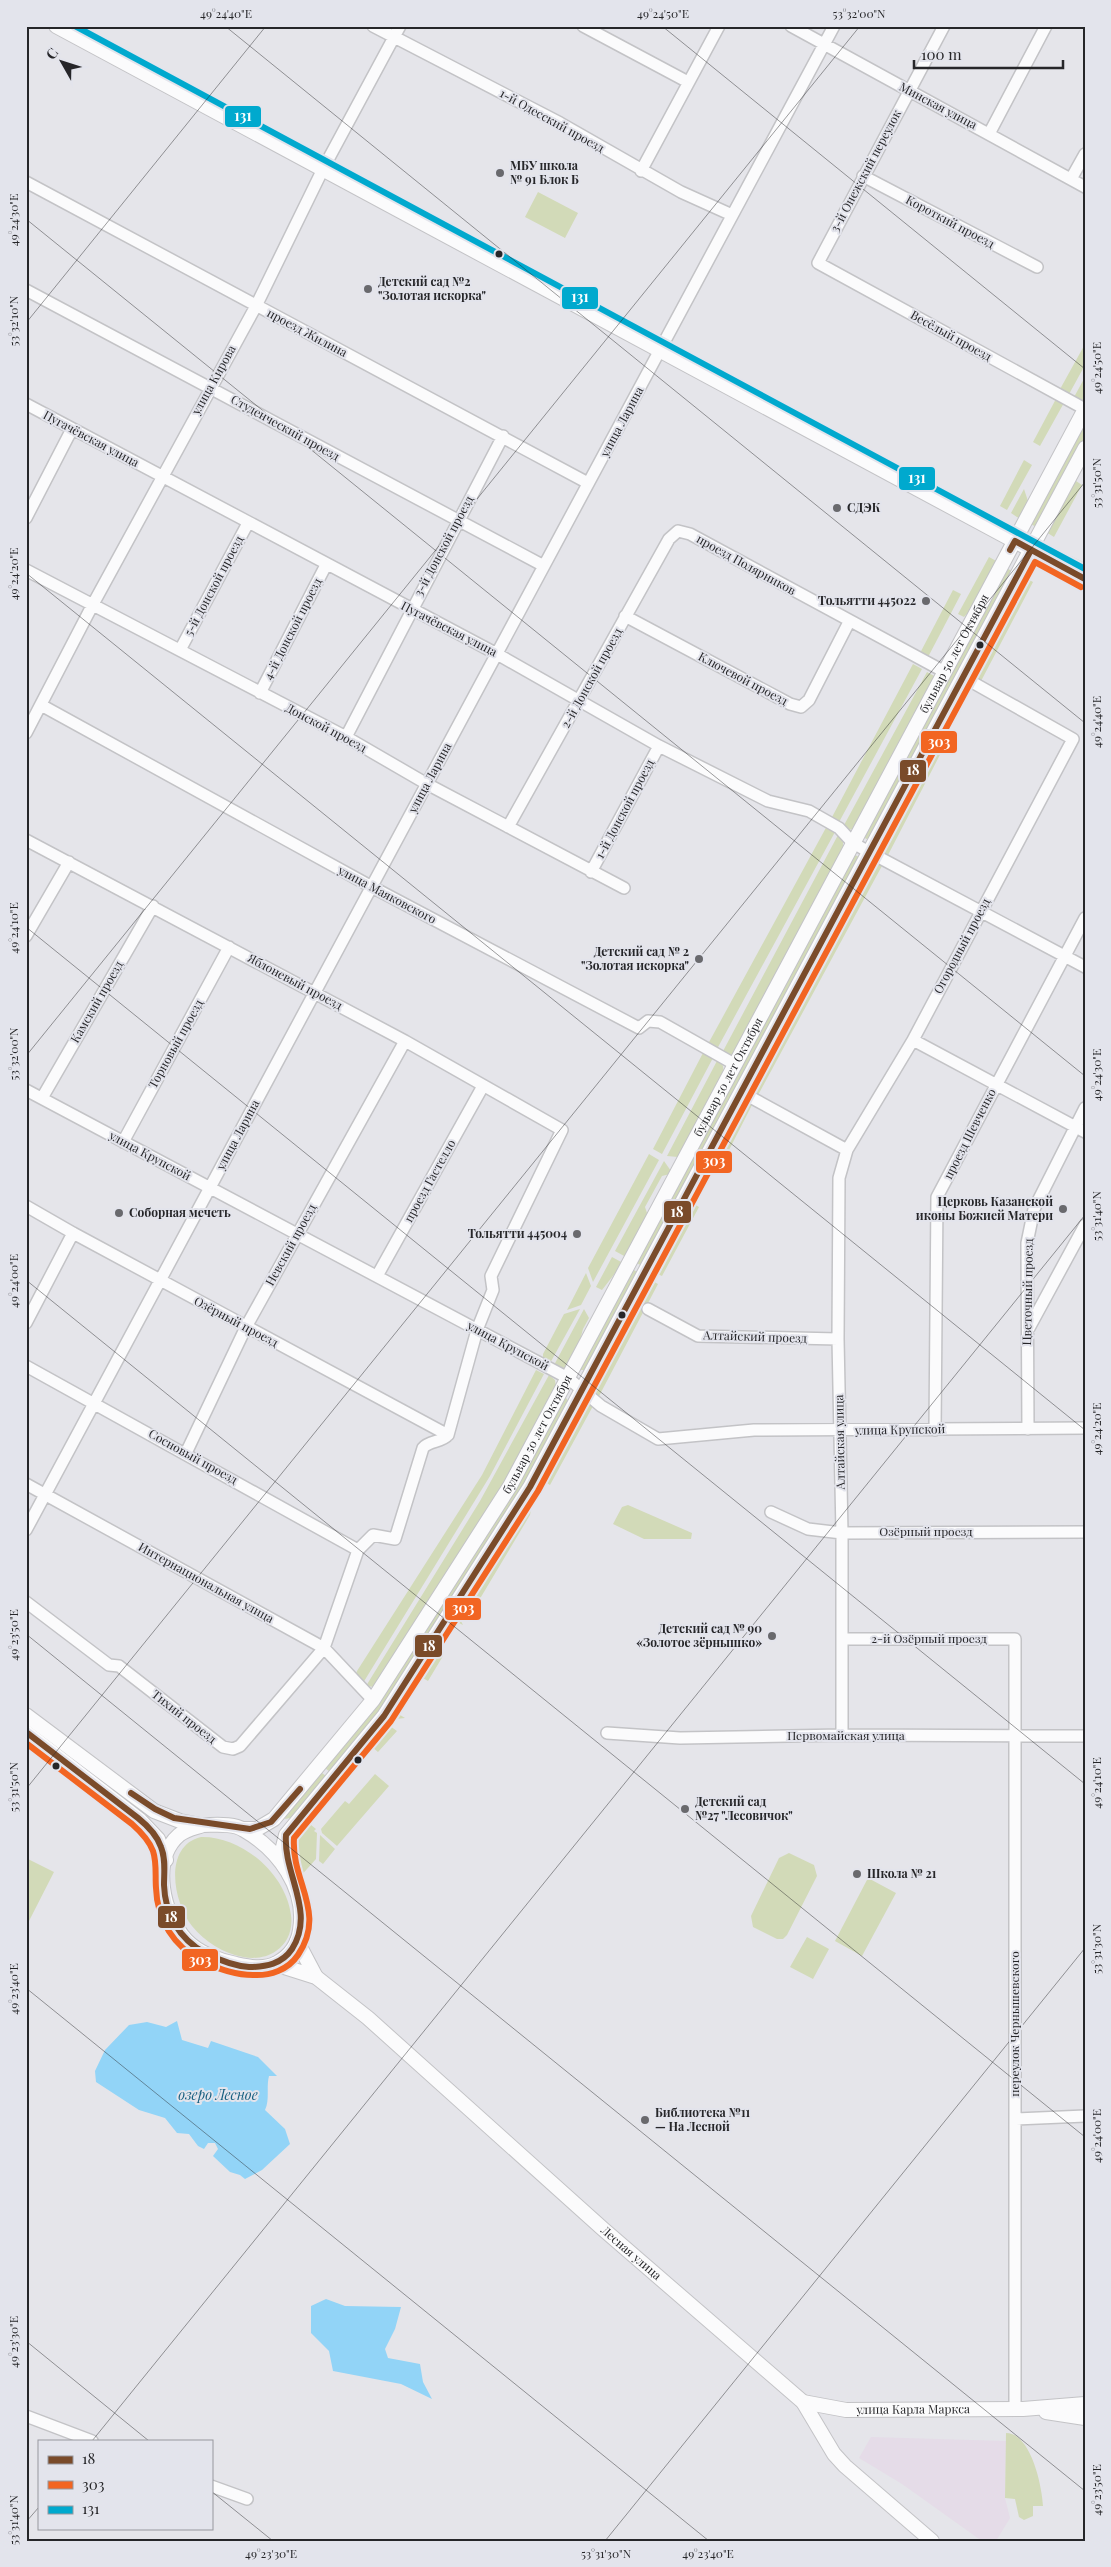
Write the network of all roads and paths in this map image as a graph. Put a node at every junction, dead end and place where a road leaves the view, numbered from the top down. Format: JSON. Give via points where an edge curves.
{"nodes":[{"id":1,"x":56,"y":26,"type":"edge"},
{"id":2,"x":373,"y":26,"type":"edge"},
{"id":3,"x":400,"y":26,"type":"edge"},
{"id":4,"x":583,"y":26,"type":"edge"},
{"id":5,"x":719,"y":26,"type":"edge"},
{"id":6,"x":791,"y":26,"type":"edge"},
{"id":7,"x":834,"y":26,"type":"edge"},
{"id":8,"x":944,"y":26,"type":"edge"},
{"id":9,"x":1046,"y":26,"type":"edge"},
{"id":10,"x":394,"y":38,"type":"junction"},
{"id":11,"x":824,"y":44,"type":"junction"},
{"id":12,"x":688,"y":82,"type":"junction"},
{"id":13,"x":909,"y":91,"type":"junction"},
{"id":14,"x":989,"y":134,"type":"junction"},
{"id":15,"x":1085,"y":154,"type":"edge"},
{"id":16,"x":324,"y":169,"type":"junction"},
{"id":17,"x":641,"y":171,"type":"junction"},
{"id":18,"x":863,"y":176,"type":"junction"},
{"id":19,"x":1072,"y":179,"type":"junction"},
{"id":20,"x":26,"y":182,"type":"edge"},
{"id":21,"x":1085,"y":186,"type":"edge"},
{"id":22,"x":732,"y":215,"type":"junction"},
{"id":23,"x":818,"y":263,"type":"joint"},
{"id":24,"x":1037,"y":267,"type":"dead end"},
{"id":25,"x":26,"y":290,"type":"edge"},
{"id":26,"x":256,"y":306,"type":"junction"},
{"id":27,"x":660,"y":349,"type":"junction"},
{"id":28,"x":210,"y":387,"type":"junction"},
{"id":29,"x":26,"y":404,"type":"edge"},
{"id":30,"x":1085,"y":409,"type":"edge"},
{"id":31,"x":72,"y":430,"type":"junction"},
{"id":32,"x":503,"y":436,"type":"junction"},
{"id":33,"x":1085,"y":448,"type":"edge"},
{"id":34,"x":162,"y":475,"type":"junction"},
{"id":35,"x":588,"y":483,"type":"junction"},
{"id":36,"x":26,"y":518,"type":"edge"},
{"id":37,"x":457,"y":521,"type":"junction"},
{"id":38,"x":248,"y":523,"type":"junction"},
{"id":39,"x":678,"y":531,"type":"joint"},
{"id":40,"x":1015,"y":541,"type":"junction"},
{"id":41,"x":1031,"y":550,"type":"junction"},
{"id":42,"x":326,"y":565,"type":"junction"},
{"id":43,"x":544,"y":566,"type":"junction"},
{"id":44,"x":26,"y":570,"type":"edge"},
{"id":45,"x":1085,"y":579,"type":"edge"},
{"id":46,"x":92,"y":606,"type":"junction"},
{"id":47,"x":411,"y":610,"type":"junction"},
{"id":48,"x":626,"y":616,"type":"junction"},
{"id":49,"x":849,"y":622,"type":"junction"},
{"id":50,"x":180,"y":650,"type":"junction"},
{"id":51,"x":497,"y":654,"type":"junction"},
{"id":52,"x":945,"y":672,"type":"junction"},
{"id":53,"x":963,"y":677,"type":"junction"},
{"id":54,"x":260,"y":693,"type":"junction"},
{"id":55,"x":580,"y":701,"type":"junction"},
{"id":56,"x":41,"y":705,"type":"junction"},
{"id":57,"x":26,"y":733,"type":"edge"},
{"id":58,"x":346,"y":737,"type":"junction"},
{"id":59,"x":659,"y":746,"type":"junction"},
{"id":60,"x":427,"y":784,"type":"junction"},
{"id":61,"x":508,"y":827,"type":"junction"},
{"id":62,"x":26,"y":840,"type":"edge"},
{"id":63,"x":853,"y":843,"type":"junction"},
{"id":64,"x":869,"y":852,"type":"junction"},
{"id":65,"x":68,"y":862,"type":"junction"},
{"id":66,"x":591,"y":872,"type":"junction"},
{"id":67,"x":372,"y":887,"type":"junction"},
{"id":68,"x":624,"y":888,"type":"dead end"},
{"id":69,"x":153,"y":906,"type":"junction"},
{"id":70,"x":980,"y":911,"type":"junction"},
{"id":71,"x":1085,"y":918,"type":"edge"},
{"id":72,"x":26,"y":936,"type":"edge"},
{"id":73,"x":229,"y":947,"type":"junction"},
{"id":74,"x":1064,"y":956,"type":"junction"},
{"id":75,"x":1085,"y":967,"type":"edge"},
{"id":76,"x":315,"y":993,"type":"junction"},
{"id":77,"x":913,"y":1040,"type":"junction"},
{"id":78,"x":405,"y":1041,"type":"junction"},
{"id":79,"x":736,"y":1065,"type":"junction"},
{"id":80,"x":995,"y":1085,"type":"junction"},
{"id":81,"x":484,"y":1086,"type":"junction"},
{"id":82,"x":26,"y":1090,"type":"edge"},
{"id":83,"x":741,"y":1092,"type":"junction"},
{"id":84,"x":42,"y":1098,"type":"junction"},
{"id":85,"x":1085,"y":1108,"type":"edge"},
{"id":86,"x":1080,"y":1129,"type":"edge"},
{"id":87,"x":123,"y":1142,"type":"junction"},
{"id":88,"x":848,"y":1150,"type":"junction"},
{"id":89,"x":210,"y":1188,"type":"junction"},
{"id":90,"x":26,"y":1206,"type":"edge"},
{"id":91,"x":1085,"y":1224,"type":"edge"},
{"id":92,"x":73,"y":1233,"type":"junction"},
{"id":93,"x":296,"y":1234,"type":"junction"},
{"id":94,"x":377,"y":1276,"type":"junction"},
{"id":95,"x":160,"y":1281,"type":"junction"},
{"id":96,"x":648,"y":1309,"type":"dead end"},
{"id":97,"x":26,"y":1323,"type":"edge"},
{"id":98,"x":246,"y":1327,"type":"junction"},
{"id":99,"x":477,"y":1330,"type":"junction"},
{"id":100,"x":1028,"y":1330,"type":"junction"},
{"id":101,"x":838,"y":1339,"type":"junction"},
{"id":102,"x":26,"y":1366,"type":"edge"},
{"id":103,"x":568,"y":1378,"type":"junction"},
{"id":104,"x":582,"y":1390,"type":"junction"},
{"id":105,"x":94,"y":1405,"type":"junction"},
{"id":106,"x":1085,"y":1428,"type":"edge"},
{"id":107,"x":1028,"y":1429,"type":"junction"},
{"id":108,"x":935,"y":1430,"type":"junction"},
{"id":109,"x":839,"y":1431,"type":"junction"},
{"id":110,"x":448,"y":1435,"type":"junction"},
{"id":111,"x":186,"y":1453,"type":"junction"},
{"id":112,"x":26,"y":1484,"type":"edge"},
{"id":113,"x":45,"y":1495,"type":"junction"},
{"id":114,"x":771,"y":1512,"type":"dead end"},
{"id":115,"x":26,"y":1530,"type":"edge"},
{"id":116,"x":1085,"y":1532,"type":"edge"},
{"id":117,"x":842,"y":1533,"type":"junction"},
{"id":118,"x":358,"y":1550,"type":"junction"},
{"id":119,"x":26,"y":1602,"type":"edge"},
{"id":120,"x":842,"y":1639,"type":"junction"},
{"id":121,"x":1015,"y":1639,"type":"joint"},
{"id":122,"x":324,"y":1648,"type":"junction"},
{"id":123,"x":373,"y":1700,"type":"junction"},
{"id":124,"x":26,"y":1715,"type":"edge"},
{"id":125,"x":26,"y":1732,"type":"edge"},
{"id":126,"x":607,"y":1733,"type":"dead end"},
{"id":127,"x":842,"y":1735,"type":"junction"},
{"id":128,"x":1085,"y":1736,"type":"edge"},
{"id":129,"x":1015,"y":1737,"type":"junction"},
{"id":130,"x":203,"y":1825,"type":"junction"},
{"id":131,"x":243,"y":1829,"type":"junction"},
{"id":132,"x":166,"y":1860,"type":"junction"},
{"id":133,"x":289,"y":1874,"type":"junction"},
{"id":134,"x":297,"y":1941,"type":"junction"},
{"id":135,"x":274,"y":1964,"type":"junction"},
{"id":136,"x":316,"y":1977,"type":"junction"},
{"id":137,"x":1085,"y":2116,"type":"edge"},
{"id":138,"x":1015,"y":2119,"type":"junction"},
{"id":139,"x":803,"y":2402,"type":"junction"},
{"id":140,"x":1085,"y":2404,"type":"edge"},
{"id":141,"x":1019,"y":2409,"type":"junction"},
{"id":142,"x":26,"y":2416,"type":"edge"},
{"id":143,"x":1085,"y":2418,"type":"edge"},
{"id":144,"x":89,"y":2440,"type":"edge"},
{"id":145,"x":212,"y":2486,"type":"edge"},
{"id":146,"x":247,"y":2499,"type":"dead end"},
{"id":147,"x":932,"y":2541,"type":"edge"}],
"edges":[{"from":1,"to":16,"type":"main road"},
{"from":2,"to":10,"type":"street","name":"1-й Одесский проезд"},
{"from":3,"to":10,"type":"street","name":"улица Кирова"},
{"from":4,"to":12,"type":"street"},
{"from":5,"to":12,"type":"street"},
{"from":6,"to":11,"type":"street","name":"Минская улица"},
{"from":7,"to":11,"type":"street","name":"улица Ларина"},
{"from":8,"to":13,"type":"street","name":"3-й Онежский переулок"},
{"from":9,"to":14,"type":"street"},
{"from":10,"to":16,"type":"street","name":"улица Кирова"},
{"from":10,"to":17,"type":"street","name":"1-й Одесский проезд","via":[[560,123]]},
{"from":11,"to":13,"type":"street","name":"Минская улица"},
{"from":11,"to":22,"type":"street","name":"улица Ларина"},
{"from":12,"to":17,"type":"street"},
{"from":13,"to":14,"type":"street","name":"Минская улица"},
{"from":13,"to":18,"type":"street","name":"3-й Онежский переулок"},
{"from":14,"to":19,"type":"street","name":"Минская улица"},
{"from":15,"to":19,"type":"street"},
{"from":16,"to":26,"type":"street","name":"улица Кирова"},
{"from":16,"to":27,"type":"main road"},
{"from":17,"to":22,"type":"street","name":"1-й Одесский проезд"},
{"from":18,"to":23,"type":"street","name":"3-й Онежский переулок"},
{"from":18,"to":24,"type":"street","name":"Короткий проезд"},
{"from":19,"to":21,"type":"street","name":"Минская улица"},
{"from":20,"to":26,"type":"street","name":"проезд Жилина"},
{"from":22,"to":27,"type":"street","name":"улица Ларина"},
{"from":23,"to":30,"type":"street","name":"Весёлый проезд"},
{"from":25,"to":28,"type":"street","name":"Студенческий проезд"},
{"from":26,"to":28,"type":"street","name":"улица Кирова"},
{"from":26,"to":32,"type":"street","name":"проезд Жилина"},
{"from":27,"to":35,"type":"street","name":"улица Ларина"},
{"from":27,"to":40,"type":"main road"},
{"from":28,"to":34,"type":"street","name":"улица Кирова"},
{"from":28,"to":37,"type":"street","name":"Студенческий проезд"},
{"from":29,"to":31,"type":"street","name":"Пугачёвская улица"},
{"from":30,"to":40,"type":"main road","name":"бульвар 50 лет Октября"},
{"from":31,"to":34,"type":"street","name":"Пугачёвская улица"},
{"from":31,"to":36,"type":"street"},
{"from":32,"to":35,"type":"street","name":"проезд Жилина"},
{"from":32,"to":37,"type":"street","name":"3-й Донской проезд"},
{"from":33,"to":41,"type":"main road","name":"бульвар 50 лет Октября"},
{"from":34,"to":38,"type":"street","name":"Пугачёвская улица"},
{"from":34,"to":46,"type":"street","name":"улица Кирова"},
{"from":35,"to":43,"type":"street","name":"улица Ларина"},
{"from":37,"to":43,"type":"street","name":"Студенческий проезд"},
{"from":37,"to":47,"type":"street","name":"3-й Донской проезд"},
{"from":38,"to":42,"type":"street","name":"Пугачёвская улица"},
{"from":38,"to":50,"type":"street","name":"5-й Донской проезд"},
{"from":39,"to":48,"type":"street","name":"2-й Донской проезд","via":[[669,539]]},
{"from":39,"to":49,"type":"street","name":"проезд Полярников","via":[[690,534]]},
{"from":40,"to":41,"type":"main road"},
{"from":40,"to":52,"type":"main road","name":"бульвар 50 лет Октября"},
{"from":41,"to":45,"type":"main road"},
{"from":41,"to":53,"type":"main road","name":"бульвар 50 лет Октября"},
{"from":42,"to":47,"type":"street","name":"Пугачёвская улица"},
{"from":42,"to":54,"type":"street","name":"4-й Донской проезд"},
{"from":43,"to":51,"type":"street","name":"улица Ларина"},
{"from":44,"to":46,"type":"street","name":"Донской проезд"},
{"from":46,"to":50,"type":"street","name":"Донской проезд"},
{"from":46,"to":56,"type":"street","name":"улица Кирова"},
{"from":47,"to":51,"type":"street","name":"Пугачёвская улица"},
{"from":47,"to":58,"type":"street","name":"3-й Донской проезд"},
{"from":48,"to":49,"type":"street","name":"Ключевой проезд","via":[[801,707],[809,700]]},
{"from":48,"to":55,"type":"street","name":"2-й Донской проезд"},
{"from":49,"to":52,"type":"street","name":"проезд Полярников"},
{"from":50,"to":54,"type":"street","name":"Донской проезд"},
{"from":51,"to":55,"type":"street","name":"Пугачёвская улица"},
{"from":51,"to":60,"type":"street","name":"улица Ларина"},
{"from":52,"to":63,"type":"main road","name":"бульвар 50 лет Октября"},
{"from":53,"to":64,"type":"main road","name":"бульвар 50 лет Октября"},
{"from":53,"to":70,"type":"street","name":"Огородный проезд","via":[[1073,739]]},
{"from":54,"to":58,"type":"street","name":"Донской проезд"},
{"from":55,"to":59,"type":"street","name":"Пугачёвская улица"},
{"from":55,"to":61,"type":"street","name":"2-й Донской проезд"},
{"from":56,"to":57,"type":"street","name":"улица Кирова"},
{"from":56,"to":67,"type":"street","name":"улица Маяковского"},
{"from":58,"to":60,"type":"street","name":"Донской проезд"},
{"from":59,"to":63,"type":"street","name":"Пугачёвская улица","via":[[768,801],[809,811],[839,828]]},
{"from":59,"to":66,"type":"street","name":"1-й Донской проезд"},
{"from":60,"to":61,"type":"street","name":"Донской проезд"},
{"from":60,"to":67,"type":"street","name":"улица Ларина"},
{"from":61,"to":66,"type":"street","name":"Донской проезд"},
{"from":62,"to":65,"type":"street","name":"Яблоневый проезд"},
{"from":63,"to":64,"type":"street","name":"Пугачёвская улица"},
{"from":63,"to":79,"type":"main road","name":"бульвар 50 лет Октября"},
{"from":64,"to":70,"type":"street"},
{"from":64,"to":83,"type":"main road","name":"бульвар 50 лет Октября"},
{"from":65,"to":69,"type":"street","name":"Яблоневый проезд"},
{"from":65,"to":72,"type":"street"},
{"from":66,"to":68,"type":"street","name":"Донской проезд"},
{"from":67,"to":76,"type":"street","name":"улица Ларина"},
{"from":67,"to":79,"type":"street","name":"улица Маяковского","via":[[638,1028],[648,1021],[660,1022]]},
{"from":69,"to":73,"type":"street","name":"Яблоневый проезд"},
{"from":69,"to":84,"type":"street","name":"Камский проезд"},
{"from":70,"to":74,"type":"street"},
{"from":70,"to":77,"type":"street","name":"Огородный проезд"},
{"from":71,"to":74,"type":"street","name":"проезд Шевченко"},
{"from":73,"to":76,"type":"street","name":"Яблоневый проезд"},
{"from":73,"to":87,"type":"street","name":"Торновый проезд"},
{"from":74,"to":75,"type":"street"},
{"from":74,"to":80,"type":"street","name":"проезд Шевченко"},
{"from":76,"to":78,"type":"street","name":"Яблоневый проезд"},
{"from":76,"to":89,"type":"street","name":"улица Ларина"},
{"from":77,"to":80,"type":"street"},
{"from":77,"to":88,"type":"street","name":"Огородный проезд"},
{"from":78,"to":81,"type":"street","name":"Яблоневый проезд"},
{"from":78,"to":93,"type":"street","name":"Невский проезд"},
{"from":79,"to":103,"type":"main road","name":"бульвар 50 лет Октября"},
{"from":80,"to":86,"type":"street"},
{"from":80,"to":108,"type":"street","name":"проезд Шевченко","via":[[937,1197]]},
{"from":81,"to":94,"type":"street","name":"проезд Гастелло"},
{"from":81,"to":99,"type":"street","name":"Яблоневый проезд","via":[[562,1130],[491,1276],[493,1290]]},
{"from":82,"to":84,"type":"street","name":"улица Крупской"},
{"from":83,"to":88,"type":"street"},
{"from":83,"to":104,"type":"main road","name":"бульвар 50 лет Октября"},
{"from":84,"to":87,"type":"street","name":"улица Крупской"},
{"from":85,"to":86,"type":"street","name":"Цветочный проезд"},
{"from":86,"to":100,"type":"street","name":"Цветочный проезд","via":[[1034,1210],[1027,1243]]},
{"from":87,"to":89,"type":"street","name":"улица Крупской"},
{"from":88,"to":101,"type":"street","name":"Алтайская улица","via":[[839,1178]]},
{"from":89,"to":93,"type":"street","name":"улица Крупской"},
{"from":89,"to":95,"type":"street","name":"улица Ларина"},
{"from":90,"to":92,"type":"street","name":"Озёрный проезд"},
{"from":91,"to":100,"type":"street"},
{"from":92,"to":95,"type":"street","name":"Озёрный проезд"},
{"from":92,"to":97,"type":"street"},
{"from":93,"to":94,"type":"street","name":"улица Крупской"},
{"from":93,"to":98,"type":"street","name":"Невский проезд"},
{"from":94,"to":99,"type":"street","name":"улица Крупской"},
{"from":95,"to":98,"type":"street","name":"Озёрный проезд"},
{"from":95,"to":105,"type":"street","name":"улица Ларина"},
{"from":96,"to":101,"type":"street","name":"Алтайский проезд","via":[[698,1336]]},
{"from":98,"to":110,"type":"street","name":"Озёрный проезд"},
{"from":98,"to":111,"type":"street","name":"Невский проезд"},
{"from":99,"to":103,"type":"street","name":"улица Крупской"},
{"from":99,"to":110,"type":"street"},
{"from":100,"to":107,"type":"street","name":"Цветочный проезд"},
{"from":101,"to":109,"type":"street","name":"Алтайская улица"},
{"from":102,"to":105,"type":"street","name":"Сосновый проезд"},
{"from":103,"to":104,"type":"street","name":"улица Крупской"},
{"from":103,"to":123,"type":"main road","name":"бульвар 50 лет Октября","via":[[510,1486]]},
{"from":104,"to":109,"type":"street","name":"улица Крупской","via":[[601,1406],[658,1439],[754,1430]]},
{"from":104,"to":133,"type":"main road","name":"бульвар 50 лет Октября","via":[[530,1486],[384,1716],[286,1835],[283,1847]]},
{"from":105,"to":111,"type":"street","name":"Сосновый проезд"},
{"from":105,"to":113,"type":"street","name":"улица Ларина"},
{"from":106,"to":107,"type":"street","name":"улица Крупской"},
{"from":107,"to":108,"type":"street","name":"улица Крупской"},
{"from":108,"to":109,"type":"street","name":"улица Крупской"},
{"from":109,"to":117,"type":"street","name":"Алтайская улица"},
{"from":110,"to":118,"type":"street","via":[[423,1448],[395,1539],[373,1535]]},
{"from":111,"to":118,"type":"street","name":"Сосновый проезд"},
{"from":112,"to":113,"type":"street","name":"Интернациональная улица"},
{"from":113,"to":115,"type":"street","name":"улица Ларина"},
{"from":113,"to":122,"type":"street","name":"Интернациональная улица"},
{"from":114,"to":117,"type":"street","name":"Озёрный проезд","via":[[808,1529]]},
{"from":116,"to":117,"type":"street","name":"Озёрный проезд"},
{"from":117,"to":120,"type":"street","name":"Алтайская улица"},
{"from":118,"to":122,"type":"street"},
{"from":119,"to":122,"type":"street","name":"Тихий проезд","via":[[109,1665],[119,1666],[229,1750],[240,1746]]},
{"from":120,"to":121,"type":"street","name":"2-й Озёрный проезд"},
{"from":120,"to":127,"type":"street","name":"Алтайская улица"},
{"from":121,"to":129,"type":"street","name":"переулок Чернышевского"},
{"from":122,"to":123,"type":"street","name":"Интернациональная улица"},
{"from":123,"to":131,"type":"main road","name":"бульвар 50 лет Октября","via":[[274,1819],[257,1829]]},
{"from":124,"to":130,"type":"main road","via":[[154,1811]]},
{"from":125,"to":132,"type":"main road","via":[[140,1820],[158,1840]]},
{"from":126,"to":127,"type":"street","name":"Первомайская улица","via":[[680,1738]]},
{"from":127,"to":129,"type":"street","name":"Первомайская улица"},
{"from":128,"to":129,"type":"street","name":"Первомайская улица"},
{"from":129,"to":138,"type":"street","name":"переулок Чернышевского"},
{"from":130,"to":131,"type":"main road"},
{"from":130,"to":132,"type":"main road","via":[[177,1837]]},
{"from":131,"to":133,"type":"main road","via":[[275,1856]]},
{"from":132,"to":135,"type":"main road","via":[[163,1869],[168,1910],[187,1941],[226,1962],[252,1968]]},
{"from":133,"to":134,"type":"main road","via":[[300,1899],[302,1920]]},
{"from":134,"to":135,"type":"main road","via":[[285,1958]]},
{"from":134,"to":136,"type":"main road","name":"Лесная улица"},
{"from":135,"to":136,"type":"main road","name":"Лесная улица"},
{"from":136,"to":139,"type":"main road","name":"Лесная улица","via":[[368,2018],[603,2229]]},
{"from":137,"to":138,"type":"street"},
{"from":138,"to":141,"type":"street","name":"переулок Чернышевского"},
{"from":139,"to":141,"type":"main road","name":"улица Карла Маркса","via":[[846,2410]]},
{"from":139,"to":147,"type":"main road","name":"Лесная улица","via":[[834,2454],[845,2466]]},
{"from":140,"to":141,"type":"main road","name":"улица Карла Маркса"},
{"from":141,"to":143,"type":"main road","name":"улица Карла Маркса"},
{"from":142,"to":144,"type":"street"},
{"from":145,"to":146,"type":"street"}]}
